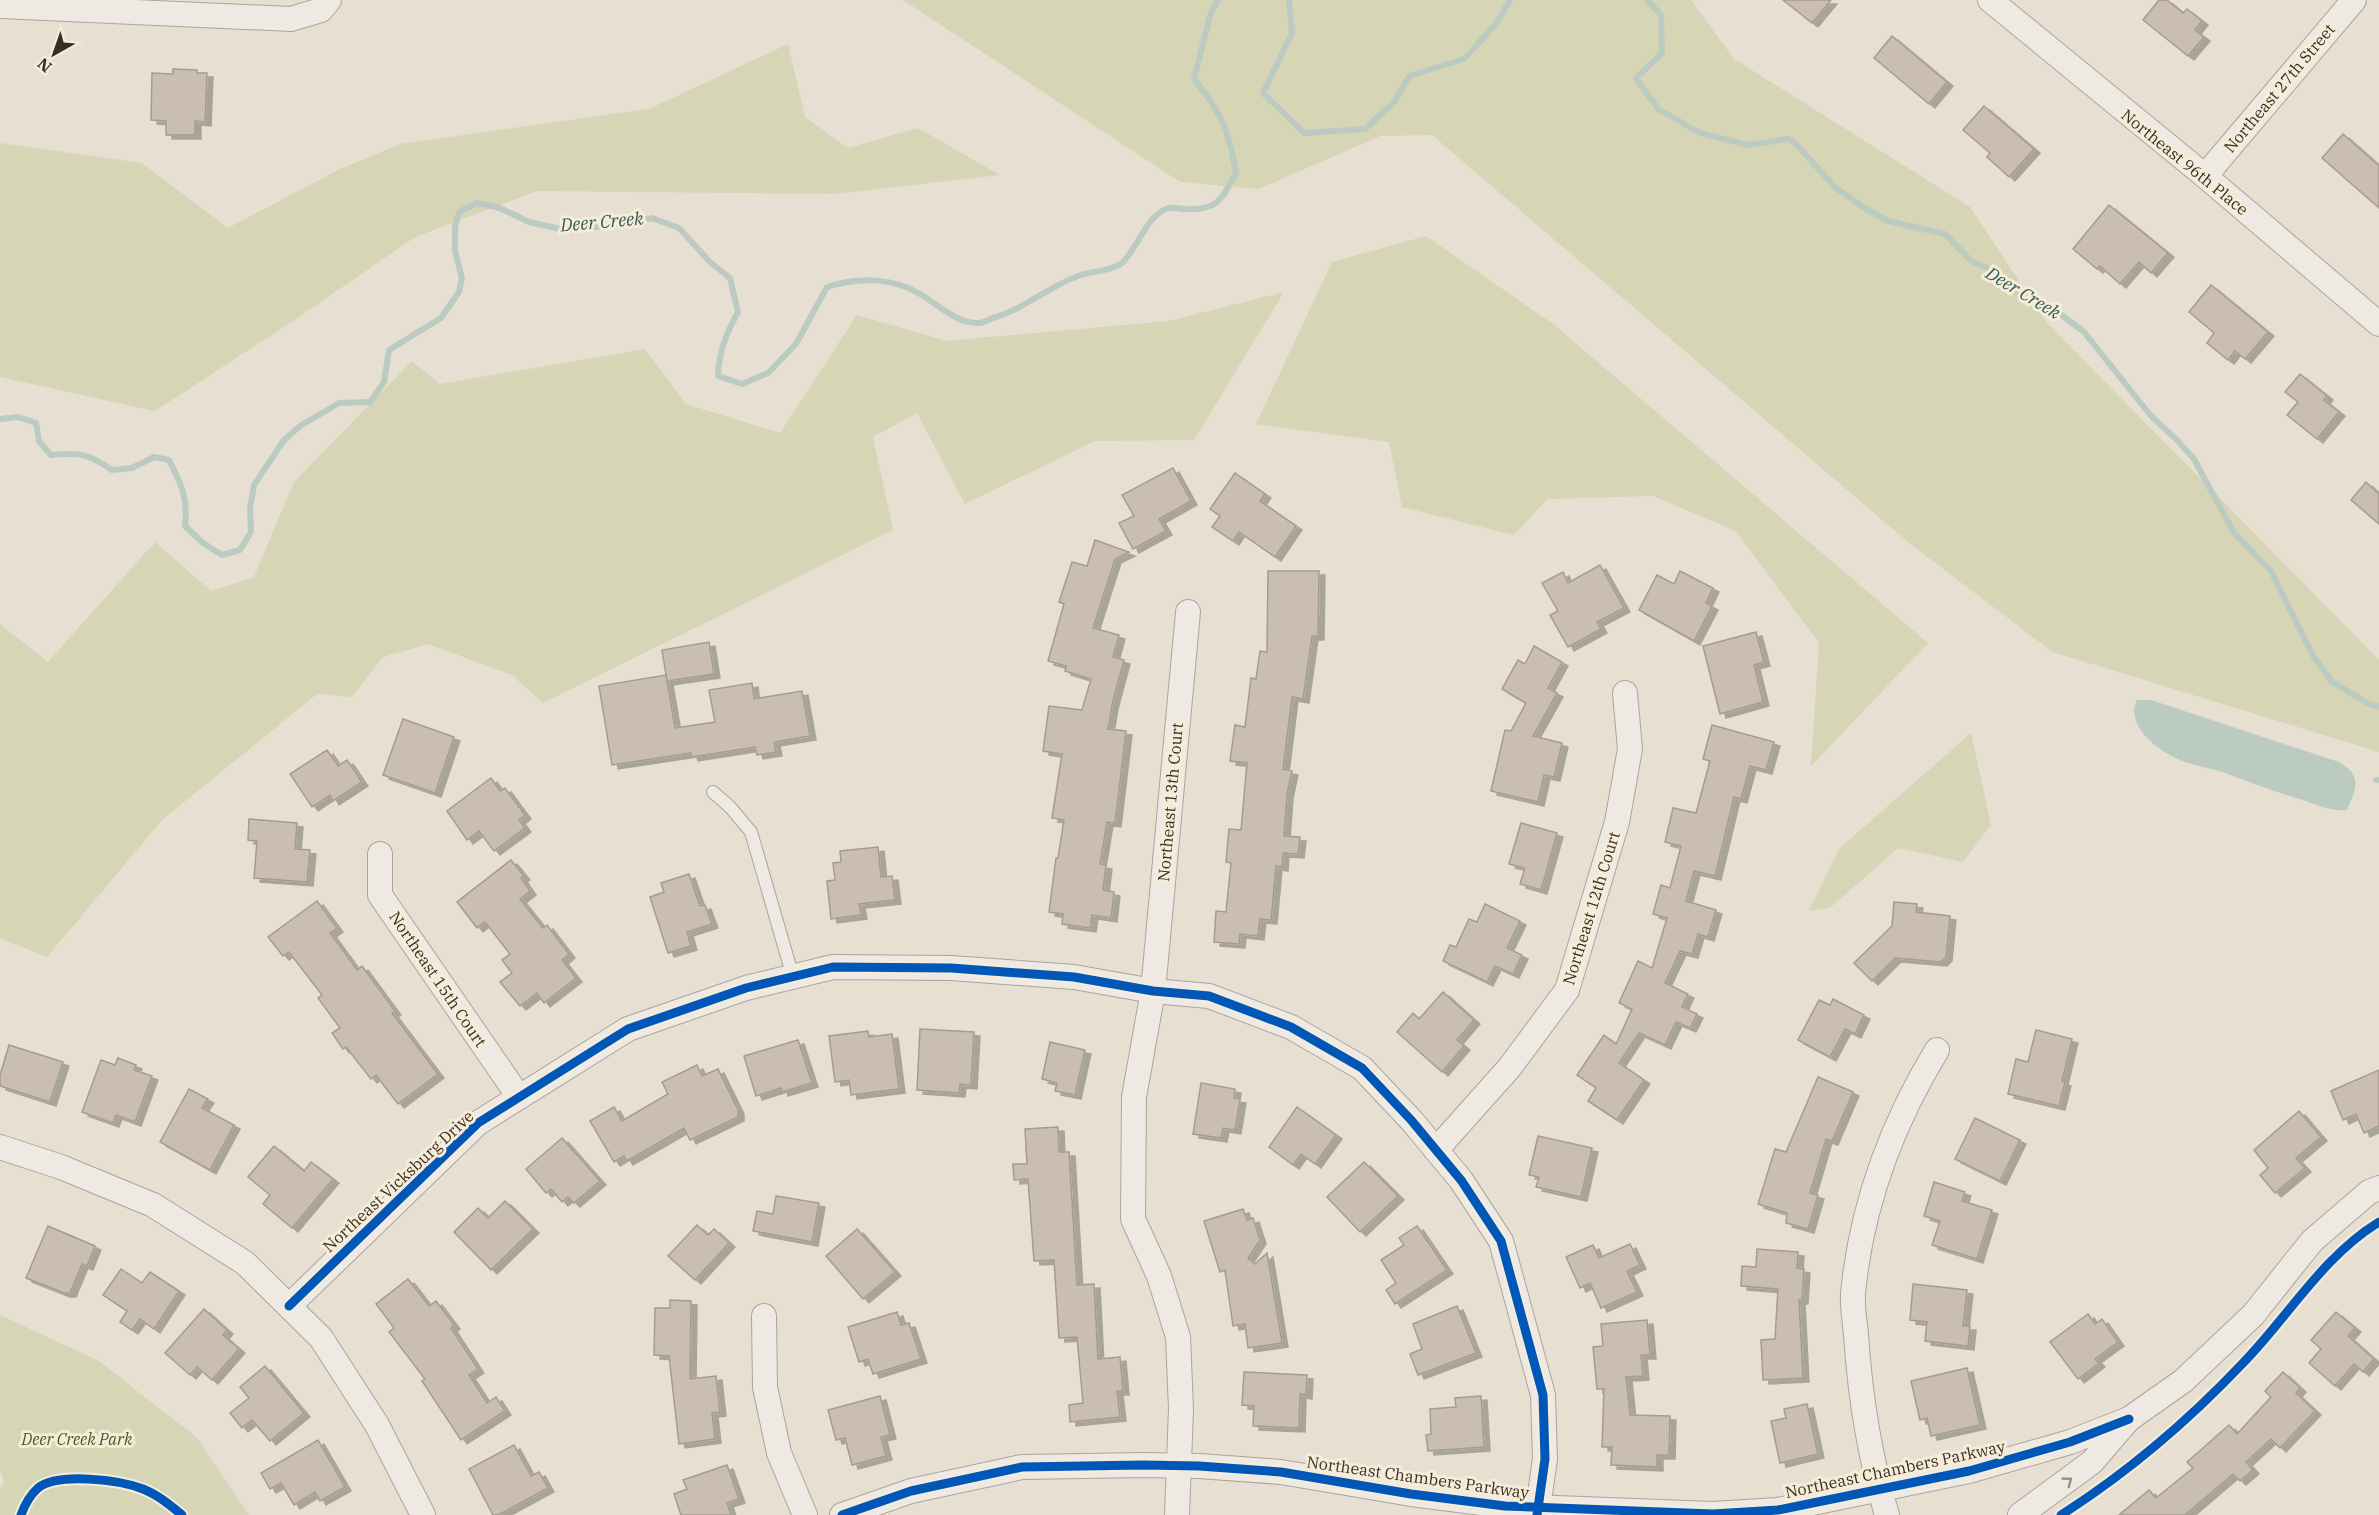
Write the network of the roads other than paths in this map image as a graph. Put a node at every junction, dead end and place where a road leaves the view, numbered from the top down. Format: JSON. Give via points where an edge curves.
{"nodes":[{"id":1,"x":329,"y":0,"type":"edge"},
{"id":2,"x":1990,"y":0,"type":"edge"},
{"id":3,"x":2354,"y":0,"type":"edge"},
{"id":4,"x":0,"y":6,"type":"edge"},
{"id":5,"x":2205,"y":176,"type":"junction"},
{"id":6,"x":2379,"y":324,"type":"edge"},
{"id":7,"x":1188,"y":612,"type":"dead end"},
{"id":8,"x":1625,"y":693,"type":"dead end"},
{"id":9,"x":713,"y":792,"type":"dead end"},
{"id":10,"x":380,"y":854,"type":"dead end"},
{"id":11,"x":793,"y":977,"type":"junction"},
{"id":12,"x":1153,"y":991,"type":"junction"},
{"id":13,"x":1937,"y":1050,"type":"dead end"},
{"id":14,"x":519,"y":1097,"type":"junction"},
{"id":15,"x":0,"y":1147,"type":"edge"},
{"id":16,"x":1436,"y":1150,"type":"junction"},
{"id":17,"x":2379,"y":1188,"type":"edge"},
{"id":18,"x":289,"y":1306,"type":"junction"},
{"id":19,"x":764,"y":1316,"type":"dead end"},
{"id":20,"x":2129,"y":1419,"type":"junction"},
{"id":21,"x":1179,"y":1467,"type":"junction"},
{"id":22,"x":1880,"y":1489,"type":"junction"},
{"id":23,"x":1537,"y":1511,"type":"edge"},
{"id":24,"x":423,"y":1515,"type":"edge"},
{"id":25,"x":805,"y":1515,"type":"edge"},
{"id":26,"x":842,"y":1515,"type":"edge"},
{"id":27,"x":1177,"y":1515,"type":"edge"},
{"id":28,"x":1887,"y":1515,"type":"edge"},
{"id":29,"x":2020,"y":1515,"type":"edge"}],
"edges":[{"from":1,"to":4,"type":"street","via":[[321,10],[291,19]]},
{"from":2,"to":5,"type":"street","name":"Northeast 96th Place"},
{"from":3,"to":5,"type":"street","name":"Northeast 27th Street"},
{"from":5,"to":6,"type":"street","name":"Northeast 96th Place"},
{"from":7,"to":12,"type":"street","name":"Northeast 13th Court"},
{"from":8,"to":16,"type":"street","name":"Northeast 12th Court","via":[[1630,749],[1617,822],[1567,990],[1510,1067]]},
{"from":9,"to":11,"type":"lane","via":[[751,832]]},
{"from":10,"to":14,"type":"street","name":"Northeast 15th Court","via":[[380,895]]},
{"from":11,"to":12,"type":"street","name":"Northeast Vicksburg Drive","via":[[833,967],[951,969],[1074,977]]},
{"from":11,"to":14,"type":"street","name":"Northeast Vicksburg Drive","via":[[746,988],[628,1029]]},
{"from":12,"to":16,"type":"street","name":"Northeast Vicksburg Drive","via":[[1209,996],[1291,1027],[1362,1068]]},
{"from":12,"to":21,"type":"street","name":"Northeast 13th Court","via":[[1134,1098],[1133,1219],[1159,1276],[1178,1337]]},
{"from":13,"to":22,"type":"street","via":[[1918,1081],[1878,1171],[1853,1296],[1857,1359]]},
{"from":14,"to":18,"type":"street","name":"Northeast Vicksburg Drive","via":[[478,1123]]},
{"from":15,"to":18,"type":"street","via":[[153,1204],[245,1263]]},
{"from":16,"to":23,"type":"street","name":"Northeast Vicksburg Drive","via":[[1501,1241],[1543,1395],[1545,1459]]},
{"from":17,"to":20,"type":"street","name":"Northeast Chambers Parkway","via":[[2369,1192],[2312,1241],[2253,1315],[2183,1381]]},
{"from":18,"to":24,"type":"street","via":[[321,1338],[377,1425]]},
{"from":19,"to":25,"type":"street","via":[[765,1387],[779,1453]]},
{"from":20,"to":22,"type":"street","name":"Northeast Chambers Parkway","via":[[2002,1462]]},
{"from":29,"to":20,"type":"street","name":"Northeast Chambers Parkway","one_way":true,"via":[[2092,1462]]},
{"from":21,"to":23,"type":"street","name":"Northeast Chambers Parkway","via":[[1281,1472]]},
{"from":21,"to":26,"type":"street","name":"Northeast Chambers Parkway","via":[[1022,1467],[911,1491]]},
{"from":21,"to":27,"type":"street","name":"Northeast 13th Court"},
{"from":22,"to":23,"type":"street","name":"Northeast Chambers Parkway","via":[[1778,1510],[1713,1514]]},
{"from":22,"to":28,"type":"street"}]}
